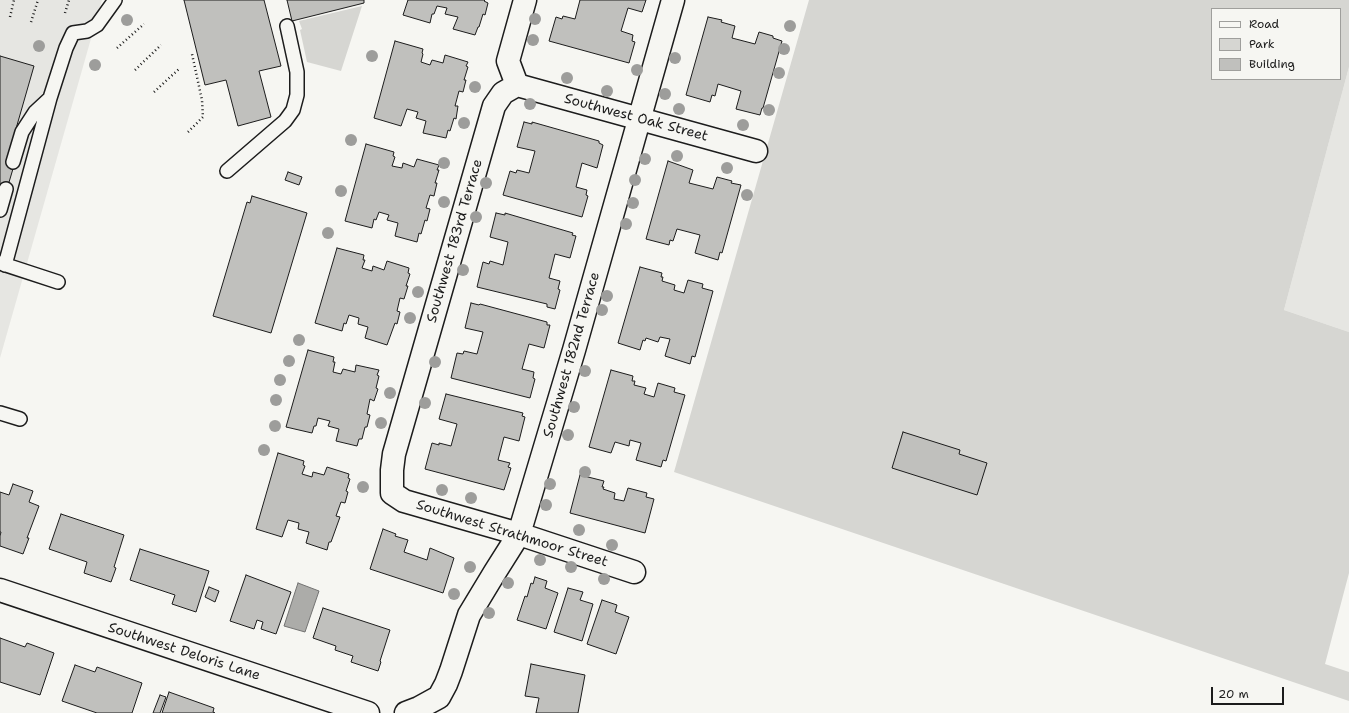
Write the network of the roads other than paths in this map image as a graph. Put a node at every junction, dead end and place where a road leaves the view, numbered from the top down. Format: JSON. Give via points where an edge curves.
{"nodes":[{"id":1,"x":115,"y":0,"type":"edge"},
{"id":2,"x":526,"y":0,"type":"edge"},
{"id":3,"x":673,"y":0,"type":"edge"},
{"id":4,"x":287,"y":26,"type":"dead end"},
{"id":5,"x":517,"y":86,"type":"junction"},
{"id":6,"x":50,"y":98,"type":"junction"},
{"id":7,"x":639,"y":118,"type":"junction"},
{"id":8,"x":756,"y":151,"type":"dead end"},
{"id":9,"x":13,"y":162,"type":"dead end"},
{"id":10,"x":227,"y":171,"type":"dead end"},
{"id":11,"x":6,"y":188,"type":"dead end"},
{"id":12,"x":0,"y":210,"type":"edge"},
{"id":13,"x":3,"y":264,"type":"edge"},
{"id":14,"x":58,"y":282,"type":"dead end"},
{"id":15,"x":0,"y":414,"type":"edge"},
{"id":16,"x":20,"y":419,"type":"dead end"},
{"id":17,"x":392,"y":493,"type":"joint"},
{"id":18,"x":519,"y":534,"type":"junction"},
{"id":19,"x":634,"y":572,"type":"dead end"},
{"id":20,"x":0,"y":590,"type":"edge"},
{"id":21,"x":368,"y":713,"type":"edge"},
{"id":22,"x":406,"y":713,"type":"edge"}],
"edges":[{"from":1,"to":6,"type":"lane","via":[[97,25],[87,31],[73,33]]},
{"from":2,"to":5,"type":"street","via":[[508,60]]},
{"from":3,"to":7,"type":"street","name":"Southwest 182nd Terrace"},
{"from":4,"to":10,"type":"lane","via":[[297,72],[297,95],[293,110],[285,121]]},
{"from":5,"to":7,"type":"street","name":"Southwest Oak Street"},
{"from":5,"to":17,"type":"street","name":"Southwest 183rd Terrace","via":[[503,93],[494,106],[394,454]]},
{"from":6,"to":9,"type":"lane","via":[[35,112],[22,132]]},
{"from":6,"to":13,"type":"lane"},
{"from":7,"to":8,"type":"street","name":"Southwest Oak Street"},
{"from":7,"to":18,"type":"street","name":"Southwest 182nd Terrace"},
{"from":11,"to":12,"type":"lane"},
{"from":13,"to":14,"type":"lane"},
{"from":15,"to":16,"type":"lane"},
{"from":17,"to":18,"type":"street","name":"Southwest Strathmoor Street","via":[[404,501]]},
{"from":18,"to":19,"type":"street","name":"Southwest Strathmoor Street"},
{"from":18,"to":22,"type":"street","name":"Southwest 182nd Terrace","via":[[469,615],[449,677],[438,697]]},
{"from":20,"to":21,"type":"street","name":"Southwest Deloris Lane"}]}
